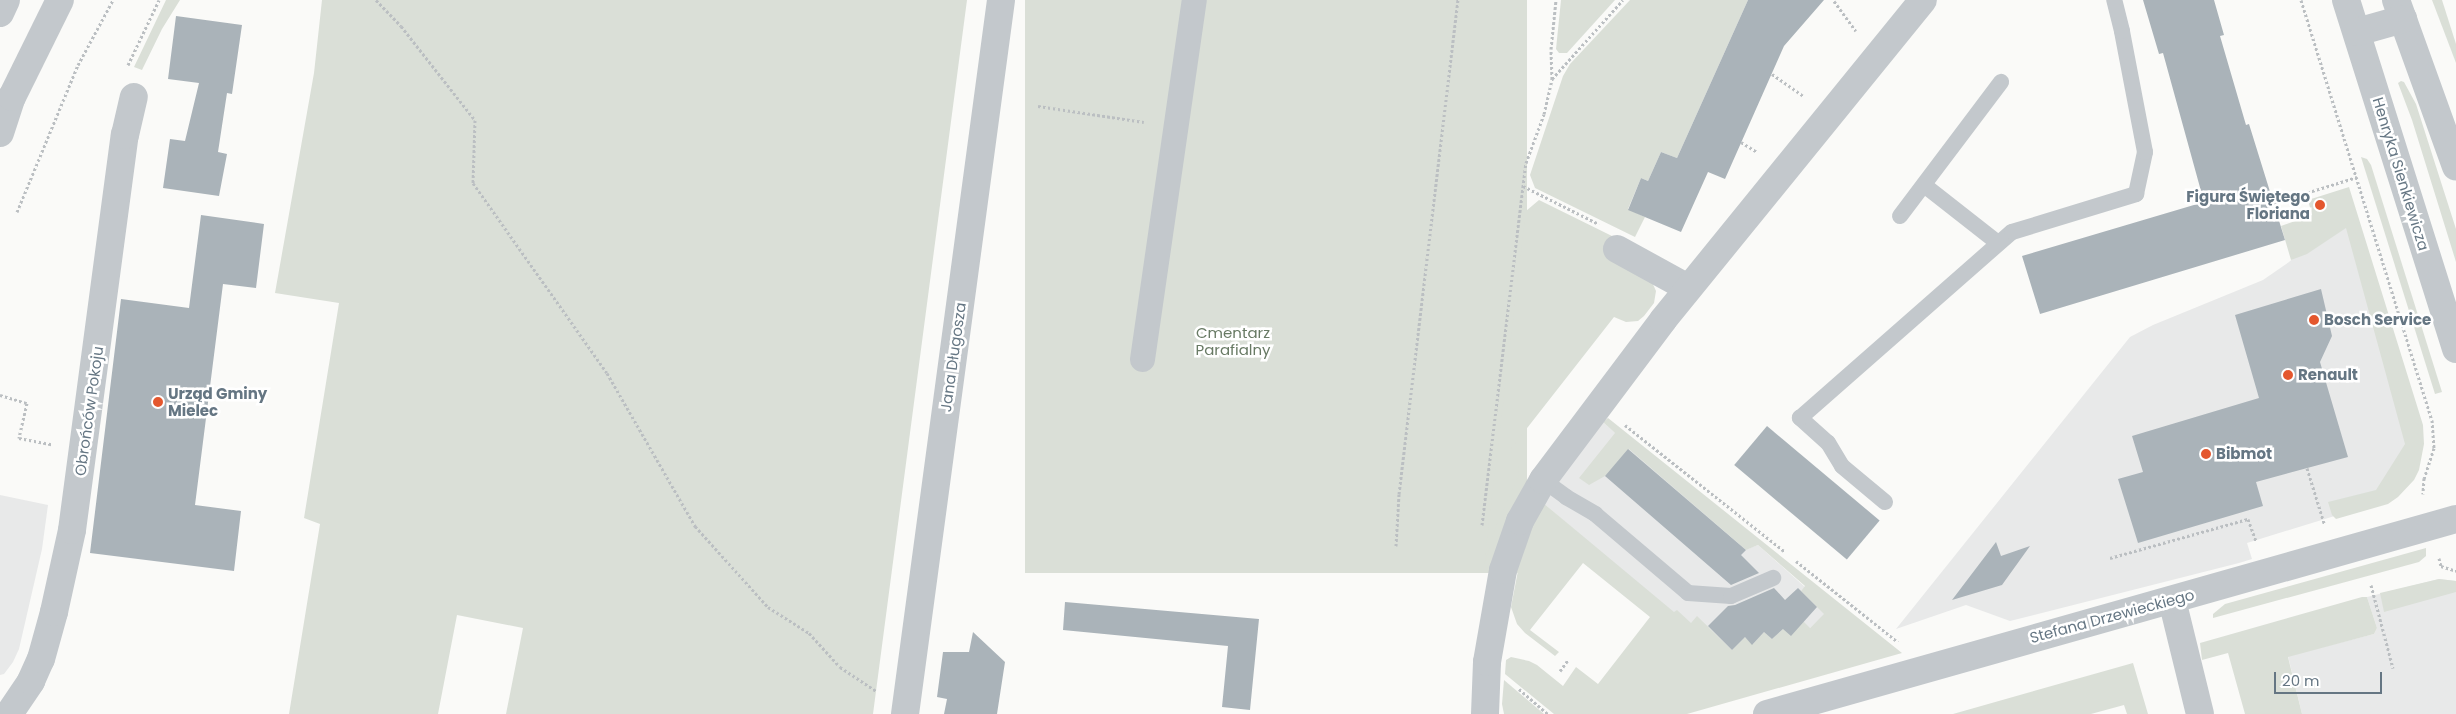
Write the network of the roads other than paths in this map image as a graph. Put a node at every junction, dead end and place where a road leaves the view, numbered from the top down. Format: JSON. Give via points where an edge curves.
{"nodes":[{"id":1,"x":6,"y":0,"type":"edge"},
{"id":2,"x":60,"y":0,"type":"edge"},
{"id":3,"x":1001,"y":0,"type":"edge"},
{"id":4,"x":1194,"y":0,"type":"edge"},
{"id":5,"x":1923,"y":0,"type":"edge"},
{"id":6,"x":2114,"y":0,"type":"edge"},
{"id":7,"x":2346,"y":0,"type":"edge"},
{"id":8,"x":2400,"y":10,"type":"edge"},
{"id":9,"x":0,"y":13,"type":"edge"},
{"id":10,"x":2357,"y":32,"type":"junction"},
{"id":11,"x":2001,"y":82,"type":"dead end"},
{"id":12,"x":134,"y":97,"type":"dead end"},
{"id":13,"x":0,"y":133,"type":"edge"},
{"id":14,"x":2451,"y":135,"type":"edge"},
{"id":15,"x":2456,"y":167,"type":"edge"},
{"id":16,"x":1924,"y":185,"type":"junction"},
{"id":17,"x":1900,"y":216,"type":"dead end"},
{"id":18,"x":1998,"y":243,"type":"junction"},
{"id":19,"x":1617,"y":249,"type":"dead end"},
{"id":20,"x":1688,"y":288,"type":"junction"},
{"id":21,"x":2456,"y":348,"type":"edge"},
{"id":22,"x":1142,"y":359,"type":"dead end"},
{"id":23,"x":1543,"y":480,"type":"junction"},
{"id":24,"x":1885,"y":502,"type":"dead end"},
{"id":25,"x":2456,"y":519,"type":"edge"},
{"id":26,"x":1773,"y":578,"type":"dead end"},
{"id":27,"x":2172,"y":600,"type":"junction"},
{"id":28,"x":906,"y":712,"type":"edge"},
{"id":29,"x":10,"y":714,"type":"edge"},
{"id":30,"x":1485,"y":714,"type":"edge"},
{"id":31,"x":1767,"y":714,"type":"edge"},
{"id":32,"x":2200,"y":714,"type":"edge"}],
"edges":[{"from":1,"to":9,"type":"street"},
{"from":2,"to":13,"type":"street","via":[[12,97]]},
{"from":3,"to":28,"type":"street","name":"Jana Długosza"},
{"from":4,"to":22,"type":"street"},
{"from":5,"to":20,"type":"street"},
{"from":6,"to":18,"type":"lane","via":[[2145,152],[2136,194],[2012,232]]},
{"from":7,"to":10,"type":"street","name":"Henryka Sienkiewicza"},
{"from":8,"to":10,"type":"street"},
{"from":8,"to":14,"type":"street"},
{"from":10,"to":21,"type":"street","name":"Henryka Sienkiewicza"},
{"from":11,"to":16,"type":"lane"},
{"from":12,"to":29,"type":"street","name":"Obrońców Pokoju","via":[[125,135],[72,530],[41,659]]},
{"from":14,"to":15,"type":"street"},
{"from":16,"to":17,"type":"lane"},
{"from":16,"to":18,"type":"lane"},
{"from":18,"to":24,"type":"lane","via":[[1800,418],[1828,443],[1842,466]]},
{"from":19,"to":20,"type":"street"},
{"from":20,"to":23,"type":"street"},
{"from":23,"to":26,"type":"lane","via":[[1595,514],[1688,593],[1731,596]]},
{"from":23,"to":30,"type":"street","via":[[1520,521],[1503,570],[1487,662]]},
{"from":25,"to":27,"type":"street","name":"Stefana Drzewieckiego"},
{"from":27,"to":31,"type":"street","name":"Stefana Drzewieckiego"},
{"from":27,"to":32,"type":"street"}]}
